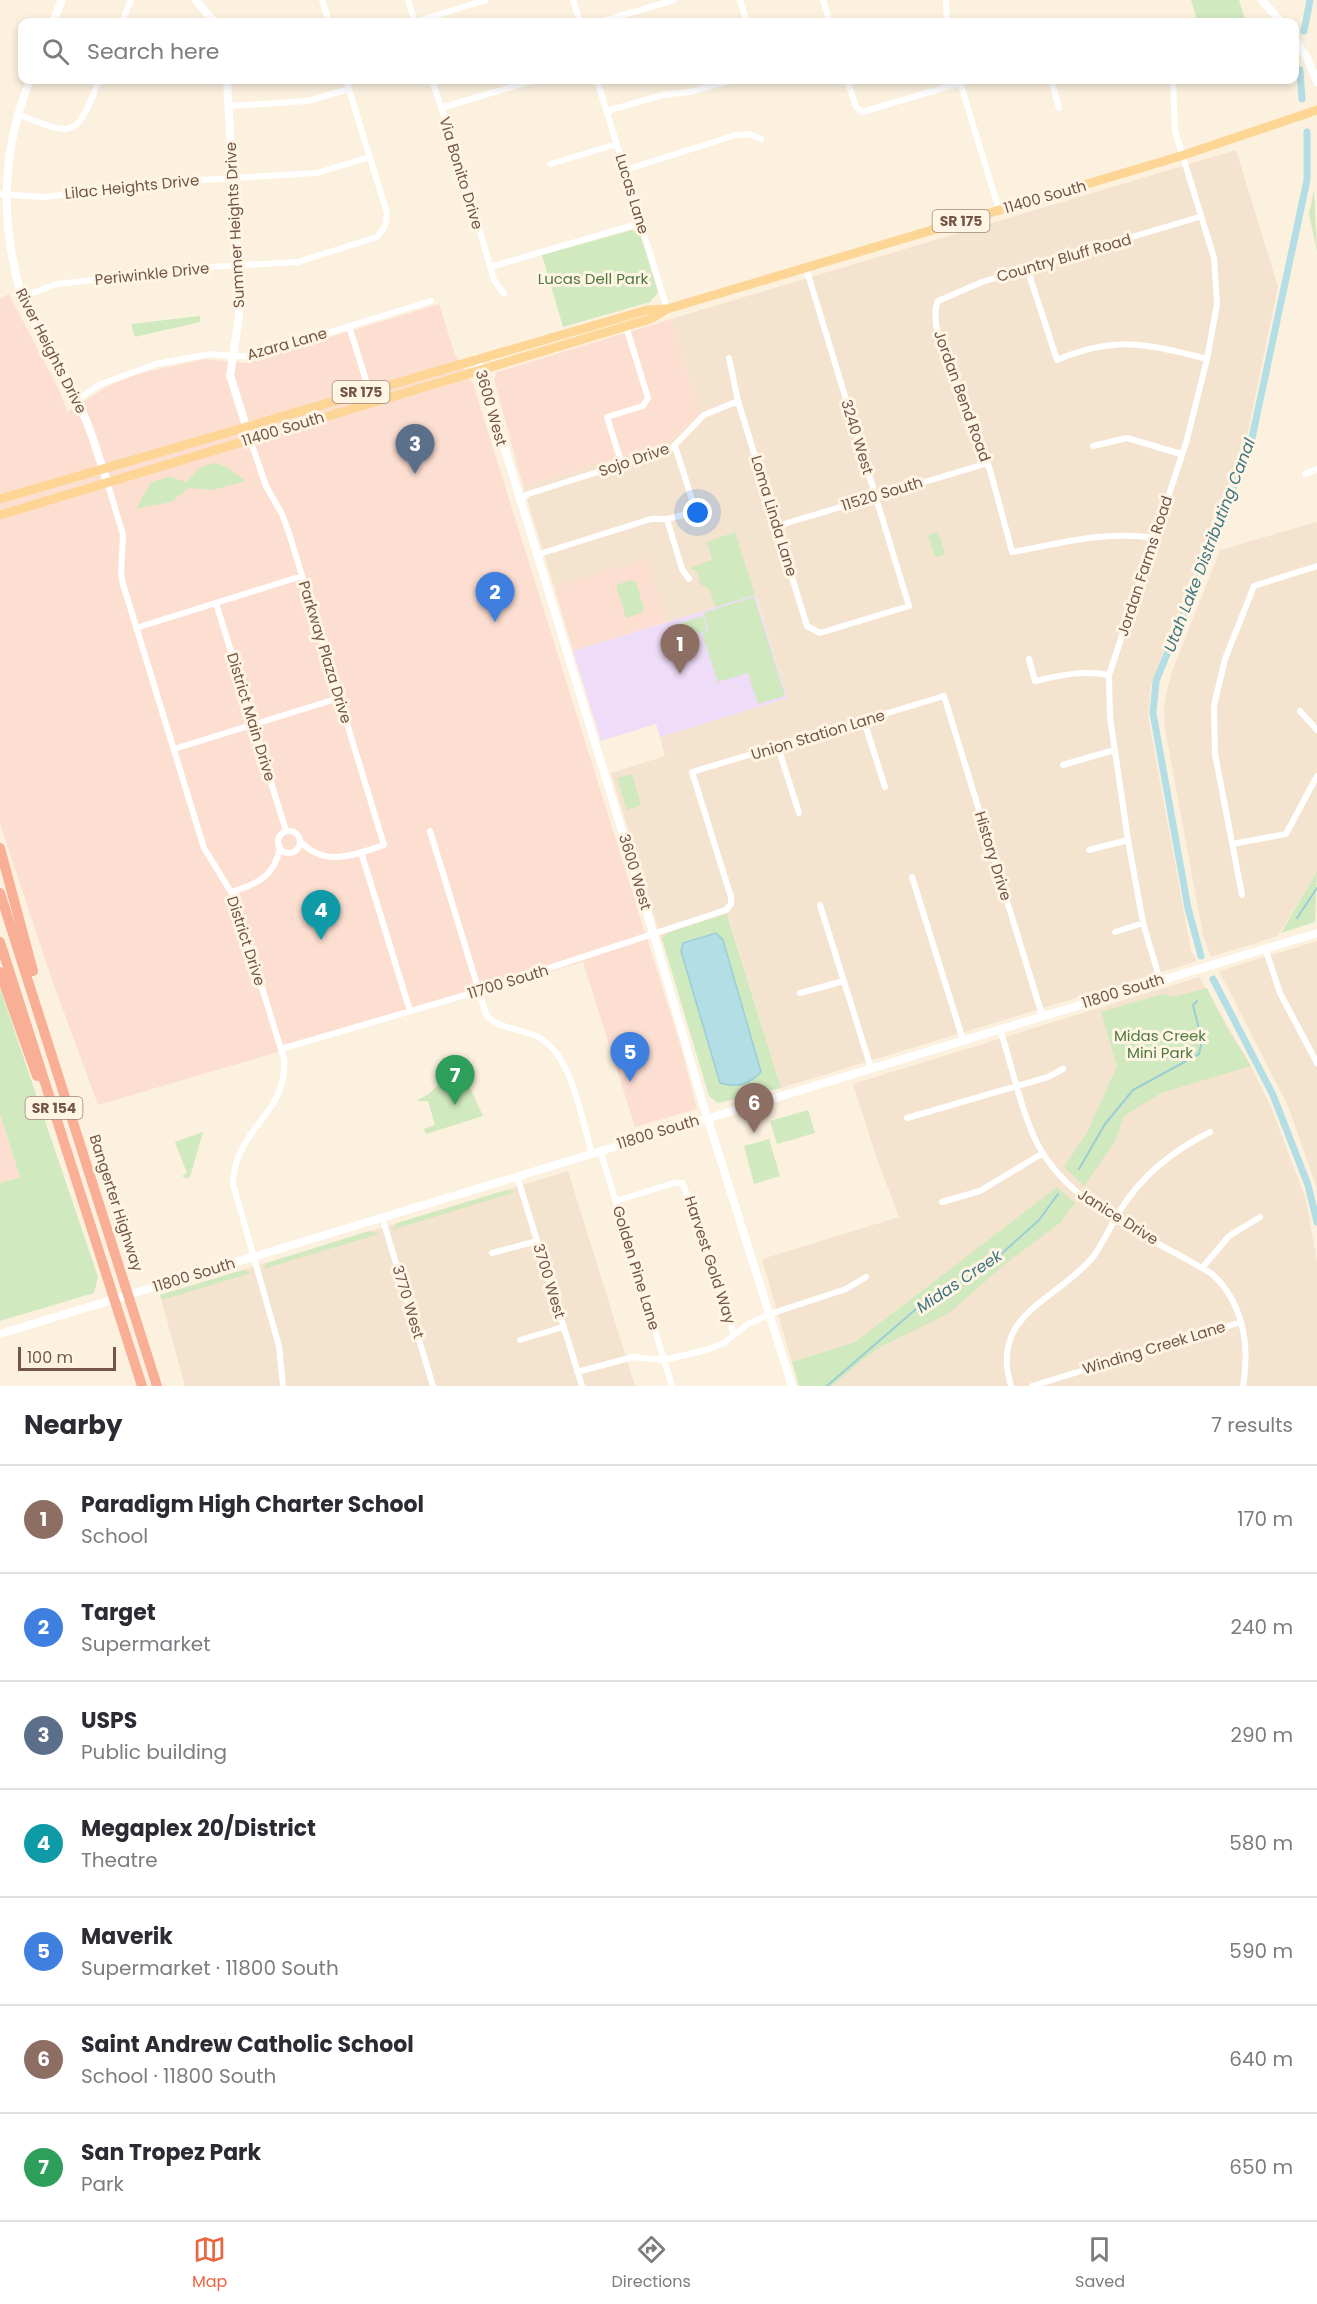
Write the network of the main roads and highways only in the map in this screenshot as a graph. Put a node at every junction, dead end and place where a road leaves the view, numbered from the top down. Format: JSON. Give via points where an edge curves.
{"nodes":[{"id":1,"x":62,"y":0,"type":"edge"},
{"id":2,"x":1262,"y":0,"type":"edge"},
{"id":3,"x":201,"y":2,"type":"edge"},
{"id":4,"x":55,"y":18,"type":"edge"},
{"id":5,"x":211,"y":18,"type":"edge"},
{"id":6,"x":1278,"y":18,"type":"edge"},
{"id":7,"x":1299,"y":46,"type":"edge"},
{"id":8,"x":1317,"y":82,"type":"edge"},
{"id":9,"x":28,"y":84,"type":"edge"},
{"id":10,"x":227,"y":84,"type":"edge"},
{"id":11,"x":1317,"y":110,"type":"edge"},
{"id":12,"x":0,"y":195,"type":"edge"},
{"id":13,"x":667,"y":309,"type":"junction"},
{"id":14,"x":477,"y":358,"type":"junction"},
{"id":15,"x":441,"y":368,"type":"junction"},
{"id":16,"x":480,"y":370,"type":"junction"},
{"id":17,"x":369,"y":390,"type":"junction"},
{"id":18,"x":373,"y":402,"type":"junction"},
{"id":19,"x":319,"y":418,"type":"junction"},
{"id":20,"x":246,"y":427,"type":"junction"},
{"id":21,"x":250,"y":439,"type":"junction"},
{"id":22,"x":103,"y":470,"type":"junction"},
{"id":23,"x":107,"y":482,"type":"junction"},
{"id":24,"x":0,"y":499,"type":"edge"},
{"id":25,"x":0,"y":515,"type":"edge"},
{"id":26,"x":0,"y":848,"type":"edge"},
{"id":27,"x":0,"y":893,"type":"edge"},
{"id":28,"x":1317,"y":933,"type":"edge"},
{"id":29,"x":0,"y":942,"type":"edge"},
{"id":30,"x":0,"y":972,"type":"edge"},
{"id":31,"x":35,"y":995,"type":"junction"},
{"id":32,"x":51,"y":1099,"type":"junction"},
{"id":33,"x":707,"y":1117,"type":"junction"},
{"id":34,"x":0,"y":1334,"type":"edge"},
{"id":35,"x":142,"y":1386,"type":"edge"},
{"id":36,"x":157,"y":1386,"type":"edge"},
{"id":37,"x":792,"y":1386,"type":"edge"}],
"edges":[{"from":1,"to":4,"type":"main road"},
{"from":2,"to":6,"type":"main road"},
{"from":3,"to":5,"type":"main road"},
{"from":7,"to":8,"type":"main road"},
{"from":9,"to":12,"type":"main road","name":"River Heights Drive","via":[[4,158]]},
{"from":10,"to":20,"type":"main road","name":"Summer Heights Drive","via":[[240,304],[231,380]]},
{"from":11,"to":13,"type":"main road","name":"11400 South","number":"SR 175","via":[[1181,156]]},
{"from":12,"to":22,"type":"main road","name":"River Heights Drive","via":[[5,248],[21,297],[76,400]]},
{"from":13,"to":14,"type":"main road","name":"11400 South","number":"SR 175","via":[[646,310]]},
{"from":13,"to":16,"type":"main road","name":"11400 South","number":"SR 175","via":[[650,319]]},
{"from":14,"to":15,"type":"main road","name":"11400 South","number":"SR 175"},
{"from":14,"to":16,"type":"main road","name":"3600 West"},
{"from":15,"to":17,"type":"main road","name":"11400 South","number":"SR 175"},
{"from":15,"to":18,"type":"main road","via":[[376,394]]},
{"from":16,"to":18,"type":"main road","name":"11400 South","number":"SR 175"},
{"from":16,"to":33,"type":"main road","name":"3600 West"},
{"from":17,"to":19,"type":"main road","via":[[368,396],[326,410]]},
{"from":17,"to":20,"type":"main road","name":"11400 South","number":"SR 175"},
{"from":18,"to":19,"type":"main road","name":"11400 South","number":"SR 175"},
{"from":19,"to":21,"type":"main road","name":"11400 South","number":"SR 175"},
{"from":20,"to":21,"type":"main road","name":"Summer Heights Drive"},
{"from":20,"to":22,"type":"main road","name":"11400 South","number":"SR 175"},
{"from":21,"to":23,"type":"main road","name":"11400 South","number":"SR 175"},
{"from":22,"to":23,"type":"main road","name":"River Heights Drive"},
{"from":22,"to":24,"type":"main road","name":"11400 South","number":"SR 175"},
{"from":23,"to":25,"type":"main road","name":"11400 South","number":"SR 175"},
{"from":26,"to":31,"type":"highway","via":[[28,945]]},
{"from":27,"to":31,"type":"highway","name":"Bangerter Highway","number":"SR 154"},
{"from":28,"to":33,"type":"main road","name":"11800 South"},
{"from":29,"to":32,"type":"highway","name":"Bangerter Highway","number":"SR 154"},
{"from":30,"to":32,"type":"highway","via":[[35,1073]]},
{"from":31,"to":36,"type":"highway","name":"Bangerter Highway","number":"SR 154"},
{"from":32,"to":35,"type":"highway","name":"Bangerter Highway","number":"SR 154"},
{"from":33,"to":34,"type":"main road","name":"11800 South"},
{"from":33,"to":37,"type":"main road","name":"3600 West"}]}
